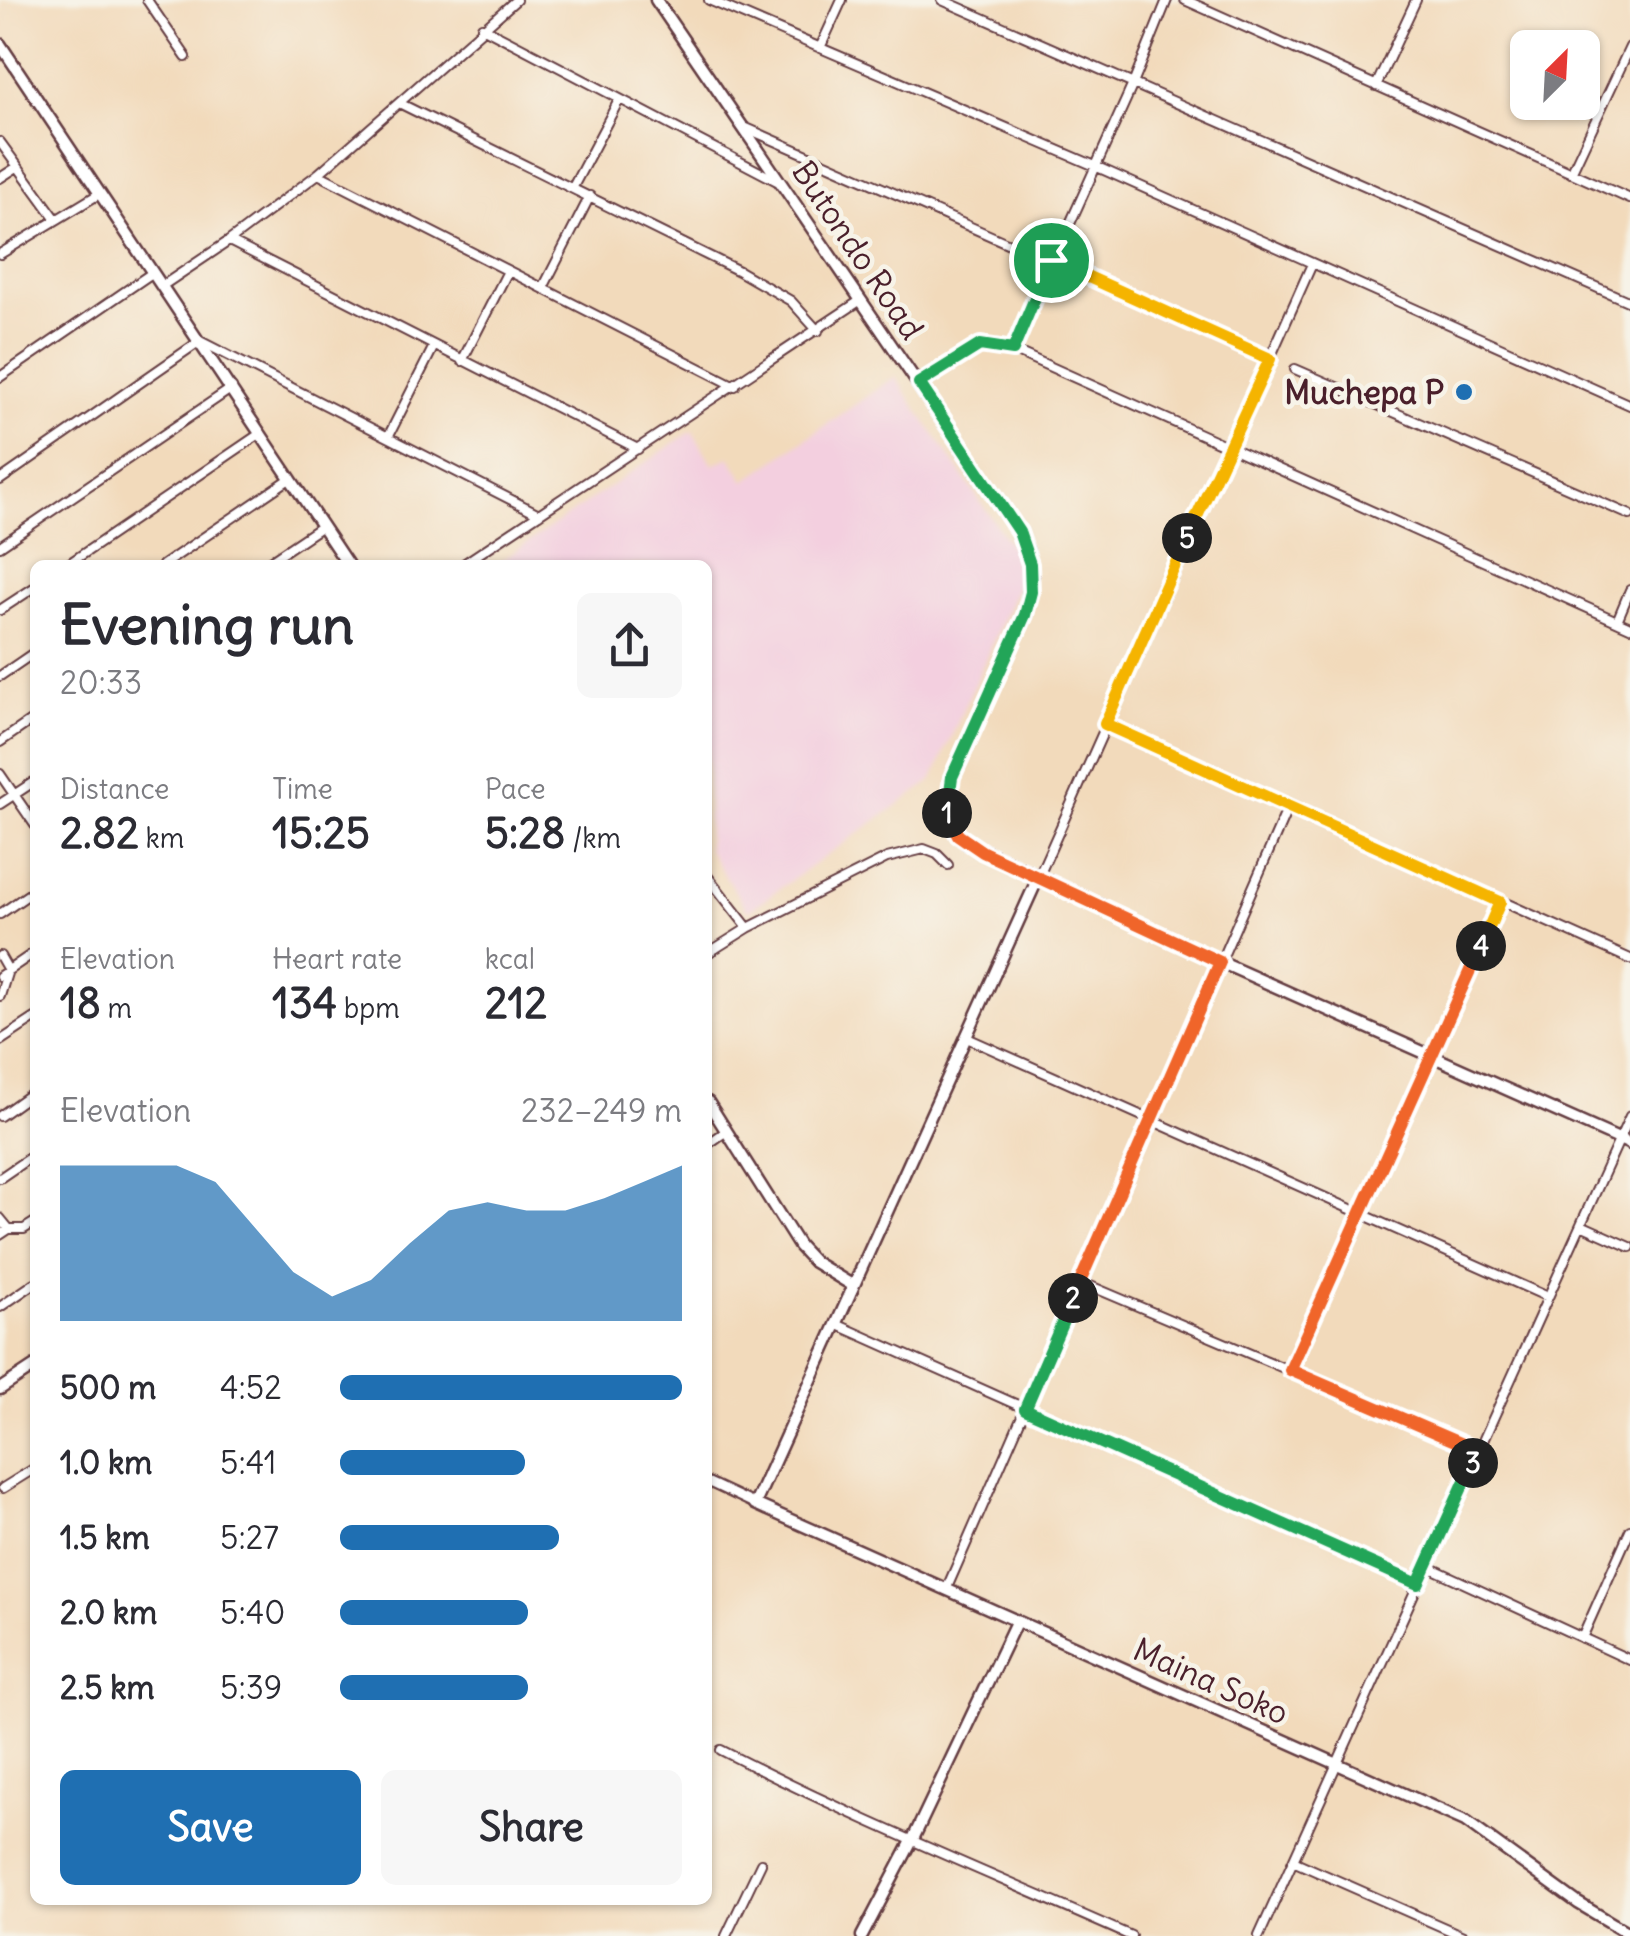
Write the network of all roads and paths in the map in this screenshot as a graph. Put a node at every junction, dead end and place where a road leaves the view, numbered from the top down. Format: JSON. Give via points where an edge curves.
{"nodes":[{"id":1,"x":147,"y":0,"type":"edge"},
{"id":2,"x":516,"y":0,"type":"edge"},
{"id":3,"x":656,"y":0,"type":"edge"},
{"id":4,"x":710,"y":0,"type":"edge"},
{"id":5,"x":842,"y":0,"type":"edge"},
{"id":6,"x":942,"y":0,"type":"edge"},
{"id":7,"x":1168,"y":0,"type":"edge"},
{"id":8,"x":1185,"y":0,"type":"edge"},
{"id":9,"x":1414,"y":1,"type":"edge"},
{"id":10,"x":482,"y":27,"type":"junction"},
{"id":11,"x":0,"y":45,"type":"edge"},
{"id":12,"x":820,"y":48,"type":"junction"},
{"id":13,"x":1630,"y":48,"type":"edge"},
{"id":14,"x":186,"y":57,"type":"dead end"},
{"id":15,"x":1133,"y":84,"type":"junction"},
{"id":16,"x":1376,"y":86,"type":"junction"},
{"id":17,"x":619,"y":100,"type":"junction"},
{"id":18,"x":401,"y":104,"type":"junction"},
{"id":19,"x":742,"y":126,"type":"junction"},
{"id":20,"x":0,"y":142,"type":"edge"},
{"id":21,"x":1095,"y":166,"type":"junction"},
{"id":22,"x":17,"y":167,"type":"junction"},
{"id":23,"x":1571,"y":172,"type":"junction"},
{"id":24,"x":318,"y":174,"type":"junction"},
{"id":25,"x":0,"y":178,"type":"edge"},
{"id":26,"x":781,"y":183,"type":"junction"},
{"id":27,"x":572,"y":187,"type":"junction"},
{"id":28,"x":99,"y":194,"type":"junction"},
{"id":29,"x":590,"y":196,"type":"junction"},
{"id":30,"x":1630,"y":199,"type":"edge"},
{"id":31,"x":56,"y":220,"type":"junction"},
{"id":32,"x":229,"y":241,"type":"junction"},
{"id":33,"x":0,"y":254,"type":"edge"},
{"id":34,"x":1051,"y":260,"type":"junction"},
{"id":35,"x":1312,"y":264,"type":"junction"},
{"id":36,"x":508,"y":271,"type":"junction"},
{"id":37,"x":152,"y":273,"type":"junction"},
{"id":38,"x":162,"y":286,"type":"junction"},
{"id":39,"x":542,"y":288,"type":"junction"},
{"id":40,"x":861,"y":300,"type":"junction"},
{"id":41,"x":1630,"y":302,"type":"edge"},
{"id":42,"x":818,"y":331,"type":"junction"},
{"id":43,"x":200,"y":341,"type":"junction"},
{"id":44,"x":434,"y":346,"type":"junction"},
{"id":45,"x":1013,"y":350,"type":"junction"},
{"id":46,"x":1270,"y":359,"type":"junction"},
{"id":47,"x":462,"y":361,"type":"junction"},
{"id":48,"x":1295,"y":368,"type":"dead end"},
{"id":49,"x":0,"y":377,"type":"edge"},
{"id":50,"x":919,"y":383,"type":"junction"},
{"id":51,"x":734,"y":386,"type":"junction"},
{"id":52,"x":232,"y":388,"type":"junction"},
{"id":53,"x":1630,"y":406,"type":"edge"},
{"id":54,"x":261,"y":434,"type":"junction"},
{"id":55,"x":388,"y":435,"type":"junction"},
{"id":56,"x":1228,"y":447,"type":"junction"},
{"id":57,"x":638,"y":449,"type":"junction"},
{"id":58,"x":292,"y":478,"type":"junction"},
{"id":59,"x":0,"y":480,"type":"edge"},
{"id":60,"x":539,"y":514,"type":"junction"},
{"id":61,"x":1630,"y":514,"type":"edge"},
{"id":62,"x":322,"y":526,"type":"junction"},
{"id":63,"x":0,"y":546,"type":"edge"},
{"id":64,"x":74,"y":560,"type":"edge"},
{"id":65,"x":171,"y":560,"type":"edge"},
{"id":66,"x":271,"y":560,"type":"edge"},
{"id":67,"x":345,"y":560,"type":"edge"},
{"id":68,"x":470,"y":560,"type":"edge"},
{"id":69,"x":30,"y":589,"type":"edge"},
{"id":70,"x":1630,"y":590,"type":"edge"},
{"id":71,"x":0,"y":610,"type":"edge"},
{"id":72,"x":1616,"y":621,"type":"junction"},
{"id":73,"x":1630,"y":627,"type":"edge"},
{"id":74,"x":30,"y":655,"type":"edge"},
{"id":75,"x":0,"y":676,"type":"edge"},
{"id":76,"x":30,"y":721,"type":"edge"},
{"id":77,"x":1105,"y":724,"type":"junction"},
{"id":78,"x":0,"y":742,"type":"edge"},
{"id":79,"x":0,"y":774,"type":"edge"},
{"id":80,"x":30,"y":784,"type":"edge"},
{"id":81,"x":14,"y":795,"type":"junction"},
{"id":82,"x":0,"y":804,"type":"edge"},
{"id":83,"x":1289,"y":804,"type":"junction"},
{"id":84,"x":30,"y":818,"type":"edge"},
{"id":85,"x":948,"y":865,"type":"dead end"},
{"id":86,"x":1038,"y":878,"type":"junction"},
{"id":87,"x":712,"y":882,"type":"edge"},
{"id":88,"x":30,"y":893,"type":"edge"},
{"id":89,"x":1500,"y":902,"type":"junction"},
{"id":90,"x":0,"y":914,"type":"edge"},
{"id":91,"x":748,"y":928,"type":"junction"},
{"id":92,"x":712,"y":950,"type":"edge"},
{"id":93,"x":30,"y":955,"type":"edge"},
{"id":94,"x":0,"y":956,"type":"edge"},
{"id":95,"x":1630,"y":959,"type":"edge"},
{"id":96,"x":1220,"y":962,"type":"junction"},
{"id":97,"x":4,"y":973,"type":"edge"},
{"id":98,"x":0,"y":996,"type":"edge"},
{"id":99,"x":30,"y":1021,"type":"edge"},
{"id":100,"x":967,"y":1038,"type":"junction"},
{"id":101,"x":0,"y":1041,"type":"edge"},
{"id":102,"x":1432,"y":1058,"type":"junction"},
{"id":103,"x":30,"y":1095,"type":"edge"},
{"id":104,"x":712,"y":1109,"type":"edge"},
{"id":105,"x":0,"y":1116,"type":"edge"},
{"id":106,"x":1630,"y":1116,"type":"edge"},
{"id":107,"x":1152,"y":1122,"type":"junction"},
{"id":108,"x":725,"y":1132,"type":"junction"},
{"id":109,"x":712,"y":1141,"type":"edge"},
{"id":110,"x":1625,"y":1141,"type":"edge"},
{"id":111,"x":30,"y":1157,"type":"edge"},
{"id":112,"x":0,"y":1178,"type":"edge"},
{"id":113,"x":1361,"y":1215,"type":"junction"},
{"id":114,"x":0,"y":1218,"type":"edge"},
{"id":115,"x":1581,"y":1225,"type":"junction"},
{"id":116,"x":30,"y":1226,"type":"edge"},
{"id":117,"x":9,"y":1229,"type":"junction"},
{"id":118,"x":24,"y":1230,"type":"junction"},
{"id":119,"x":30,"y":1231,"type":"edge"},
{"id":120,"x":0,"y":1235,"type":"edge"},
{"id":121,"x":1630,"y":1247,"type":"edge"},
{"id":122,"x":1081,"y":1282,"type":"junction"},
{"id":123,"x":852,"y":1285,"type":"junction"},
{"id":124,"x":30,"y":1286,"type":"edge"},
{"id":125,"x":1548,"y":1297,"type":"junction"},
{"id":126,"x":0,"y":1307,"type":"edge"},
{"id":127,"x":836,"y":1324,"type":"junction"},
{"id":128,"x":30,"y":1369,"type":"edge"},
{"id":129,"x":1290,"y":1370,"type":"junction"},
{"id":130,"x":0,"y":1389,"type":"edge"},
{"id":131,"x":1025,"y":1409,"type":"junction"},
{"id":132,"x":1478,"y":1451,"type":"junction"},
{"id":133,"x":30,"y":1471,"type":"edge"},
{"id":134,"x":712,"y":1484,"type":"edge"},
{"id":135,"x":3,"y":1488,"type":"dead end"},
{"id":136,"x":755,"y":1504,"type":"junction"},
{"id":137,"x":1630,"y":1530,"type":"edge"},
{"id":138,"x":1427,"y":1566,"type":"junction"},
{"id":139,"x":1418,"y":1584,"type":"junction"},
{"id":140,"x":946,"y":1590,"type":"junction"},
{"id":141,"x":1016,"y":1622,"type":"junction"},
{"id":142,"x":1582,"y":1638,"type":"junction"},
{"id":143,"x":1630,"y":1660,"type":"edge"},
{"id":144,"x":721,"y":1750,"type":"dead end"},
{"id":145,"x":1337,"y":1764,"type":"junction"},
{"id":146,"x":913,"y":1839,"type":"junction"},
{"id":147,"x":1293,"y":1861,"type":"junction"},
{"id":148,"x":761,"y":1863,"type":"dead end"},
{"id":149,"x":1630,"y":1934,"type":"edge"},
{"id":150,"x":726,"y":1936,"type":"edge"},
{"id":151,"x":862,"y":1936,"type":"edge"},
{"id":152,"x":1131,"y":1936,"type":"edge"},
{"id":153,"x":1259,"y":1936,"type":"edge"},
{"id":154,"x":1463,"y":1936,"type":"edge"}],
"edges":[{"from":1,"to":14,"type":"street"},
{"from":2,"to":10,"type":"street"},
{"from":3,"to":19,"type":"street","name":"Butondo Road"},
{"from":4,"to":12,"type":"street"},
{"from":5,"to":12,"type":"street"},
{"from":6,"to":15,"type":"street"},
{"from":7,"to":15,"type":"street"},
{"from":8,"to":16,"type":"street"},
{"from":9,"to":16,"type":"street"},
{"from":10,"to":17,"type":"street"},
{"from":10,"to":18,"type":"street"},
{"from":11,"to":28,"type":"street"},
{"from":12,"to":21,"type":"street"},
{"from":13,"to":23,"type":"street"},
{"from":15,"to":21,"type":"street"},
{"from":15,"to":41,"type":"street"},
{"from":16,"to":23,"type":"street"},
{"from":17,"to":26,"type":"street"},
{"from":17,"to":27,"type":"street"},
{"from":18,"to":24,"type":"street"},
{"from":18,"to":27,"type":"street"},
{"from":19,"to":26,"type":"street","name":"Butondo Road"},
{"from":19,"to":34,"type":"street"},
{"from":20,"to":22,"type":"street"},
{"from":21,"to":34,"type":"street"},
{"from":21,"to":35,"type":"street"},
{"from":22,"to":25,"type":"street"},
{"from":22,"to":31,"type":"street"},
{"from":23,"to":30,"type":"street"},
{"from":24,"to":32,"type":"street"},
{"from":24,"to":36,"type":"street"},
{"from":26,"to":40,"type":"street","name":"Butondo Road"},
{"from":27,"to":29,"type":"street"},
{"from":28,"to":31,"type":"street"},
{"from":28,"to":37,"type":"street"},
{"from":29,"to":39,"type":"street"},
{"from":29,"to":42,"type":"street","via":[[762,283],[791,301]]},
{"from":31,"to":33,"type":"street"},
{"from":32,"to":38,"type":"street"},
{"from":32,"to":44,"type":"street"},
{"from":34,"to":45,"type":"street"},
{"from":34,"to":46,"type":"street"},
{"from":35,"to":46,"type":"street"},
{"from":35,"to":53,"type":"street"},
{"from":36,"to":39,"type":"street"},
{"from":36,"to":47,"type":"street"},
{"from":37,"to":38,"type":"street"},
{"from":37,"to":49,"type":"street"},
{"from":38,"to":43,"type":"street"},
{"from":39,"to":51,"type":"street"},
{"from":40,"to":42,"type":"street"},
{"from":40,"to":50,"type":"street","name":"Butondo Road"},
{"from":42,"to":51,"type":"street"},
{"from":43,"to":52,"type":"street"},
{"from":43,"to":55,"type":"street"},
{"from":43,"to":59,"type":"street"},
{"from":44,"to":47,"type":"street"},
{"from":44,"to":55,"type":"street"},
{"from":45,"to":50,"type":"street","via":[[980,345]]},
{"from":45,"to":56,"type":"street"},
{"from":46,"to":56,"type":"street"},
{"from":47,"to":57,"type":"street"},
{"from":48,"to":61,"type":"street"},
{"from":50,"to":86,"type":"street","name":"Butondo Road","via":[[1019,532],[1032,577],[1025,615],[952,777],[948,814],[967,843]]},
{"from":51,"to":57,"type":"street"},
{"from":52,"to":54,"type":"street"},
{"from":52,"to":63,"type":"street"},
{"from":54,"to":58,"type":"street"},
{"from":54,"to":64,"type":"street"},
{"from":55,"to":60,"type":"street"},
{"from":56,"to":72,"type":"street"},
{"from":56,"to":77,"type":"street"},
{"from":57,"to":60,"type":"street"},
{"from":58,"to":62,"type":"street"},
{"from":58,"to":65,"type":"street"},
{"from":60,"to":68,"type":"street"},
{"from":62,"to":66,"type":"street"},
{"from":62,"to":67,"type":"street"},
{"from":69,"to":71,"type":"street"},
{"from":70,"to":72,"type":"street"},
{"from":72,"to":73,"type":"street"},
{"from":74,"to":75,"type":"street"},
{"from":76,"to":78,"type":"street"},
{"from":77,"to":83,"type":"street"},
{"from":77,"to":86,"type":"street"},
{"from":79,"to":81,"type":"street"},
{"from":80,"to":81,"type":"street"},
{"from":81,"to":82,"type":"street"},
{"from":81,"to":84,"type":"street"},
{"from":83,"to":89,"type":"street"},
{"from":83,"to":96,"type":"street"},
{"from":85,"to":91,"type":"street","via":[[924,849],[897,854]]},
{"from":86,"to":96,"type":"street","name":"Butondo Road"},
{"from":86,"to":100,"type":"street"},
{"from":87,"to":91,"type":"street"},
{"from":88,"to":90,"type":"street"},
{"from":89,"to":95,"type":"street"},
{"from":89,"to":102,"type":"street"},
{"from":91,"to":92,"type":"street"},
{"from":93,"to":97,"type":"street"},
{"from":94,"to":97,"type":"street"},
{"from":96,"to":102,"type":"street","name":"Butondo Road"},
{"from":96,"to":107,"type":"street"},
{"from":97,"to":98,"type":"street"},
{"from":99,"to":101,"type":"street"},
{"from":100,"to":107,"type":"street"},
{"from":100,"to":123,"type":"street"},
{"from":102,"to":110,"type":"street","name":"Butondo Road"},
{"from":102,"to":113,"type":"street"},
{"from":103,"to":105,"type":"street"},
{"from":104,"to":108,"type":"street"},
{"from":106,"to":110,"type":"street"},
{"from":107,"to":113,"type":"street"},
{"from":107,"to":122,"type":"street"},
{"from":108,"to":109,"type":"street"},
{"from":108,"to":123,"type":"street","via":[[799,1246]]},
{"from":110,"to":115,"type":"street"},
{"from":111,"to":112,"type":"street"},
{"from":113,"to":125,"type":"street"},
{"from":113,"to":129,"type":"street"},
{"from":114,"to":117,"type":"street"},
{"from":115,"to":121,"type":"street"},
{"from":115,"to":125,"type":"street"},
{"from":116,"to":118,"type":"street"},
{"from":117,"to":118,"type":"street"},
{"from":117,"to":120,"type":"street"},
{"from":118,"to":119,"type":"street"},
{"from":122,"to":129,"type":"street"},
{"from":122,"to":131,"type":"street"},
{"from":123,"to":127,"type":"street"},
{"from":124,"to":126,"type":"street"},
{"from":125,"to":132,"type":"street"},
{"from":127,"to":131,"type":"street"},
{"from":127,"to":136,"type":"street"},
{"from":128,"to":130,"type":"street"},
{"from":129,"to":132,"type":"street"},
{"from":131,"to":139,"type":"street"},
{"from":131,"to":140,"type":"street"},
{"from":132,"to":138,"type":"street"},
{"from":133,"to":135,"type":"street"},
{"from":134,"to":136,"type":"street"},
{"from":136,"to":140,"type":"street","name":"Maina Soko"},
{"from":137,"to":142,"type":"street"},
{"from":138,"to":139,"type":"street"},
{"from":138,"to":142,"type":"street"},
{"from":139,"to":145,"type":"street"},
{"from":140,"to":141,"type":"street","name":"Maina Soko"},
{"from":141,"to":145,"type":"street","name":"Maina Soko"},
{"from":141,"to":146,"type":"street"},
{"from":142,"to":143,"type":"street"},
{"from":144,"to":146,"type":"street"},
{"from":145,"to":147,"type":"street"},
{"from":145,"to":149,"type":"street","name":"Maina Soko","via":[[1464,1820]]},
{"from":146,"to":151,"type":"street"},
{"from":146,"to":152,"type":"street"},
{"from":147,"to":153,"type":"street"},
{"from":147,"to":154,"type":"street"},
{"from":148,"to":150,"type":"street"}]}
